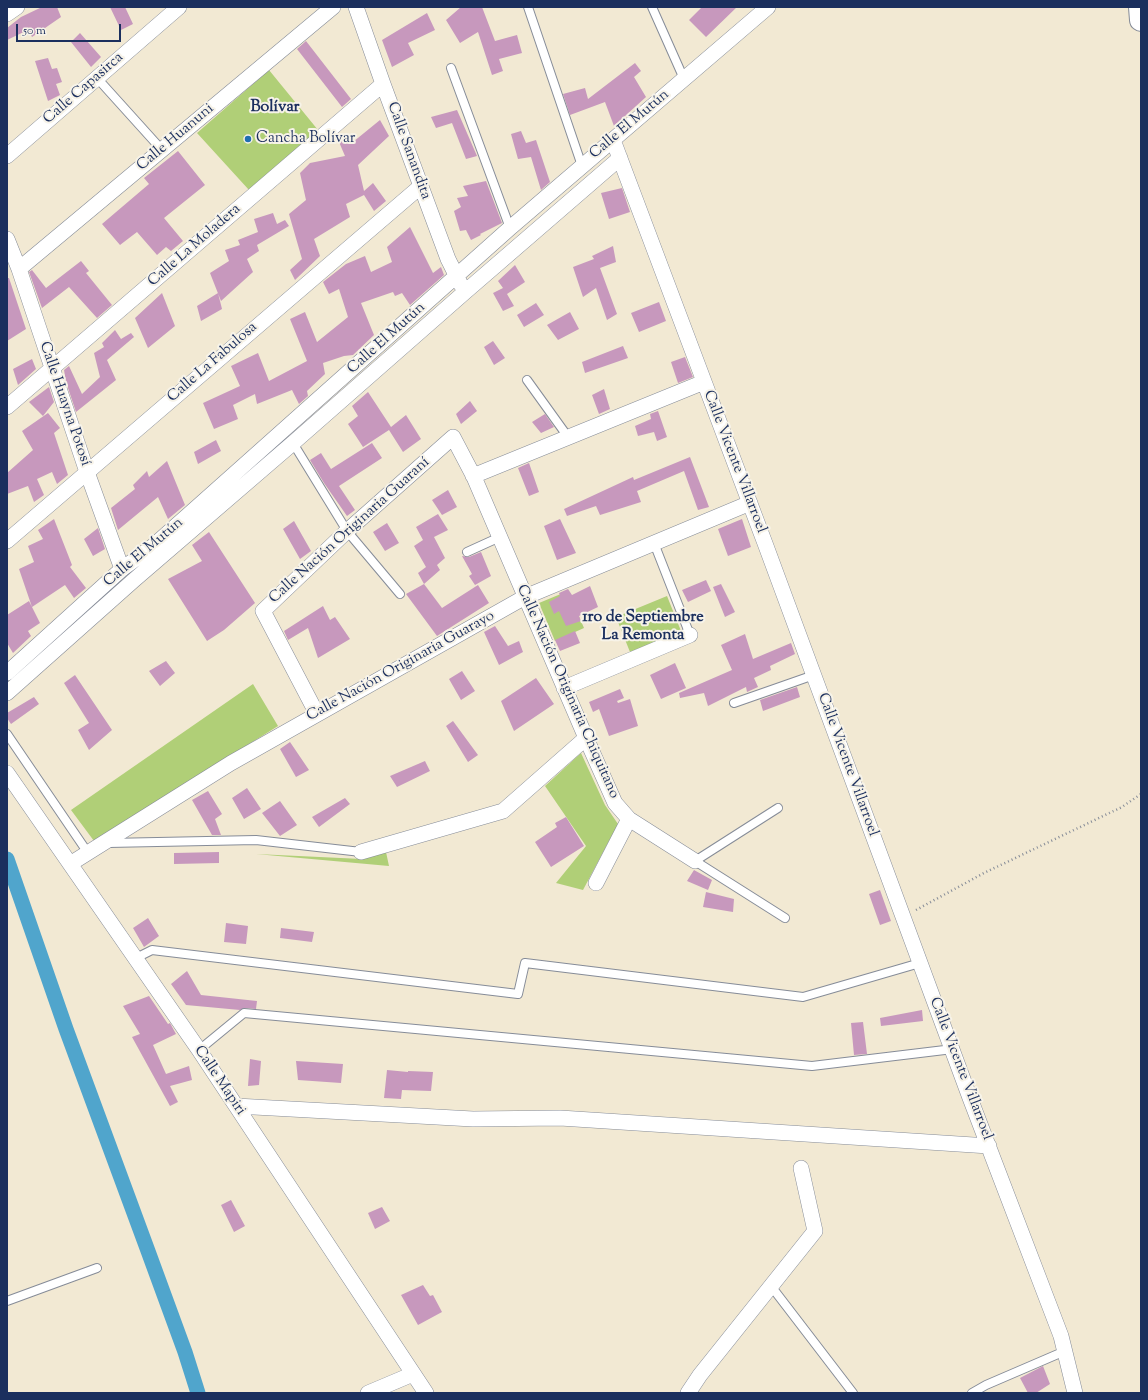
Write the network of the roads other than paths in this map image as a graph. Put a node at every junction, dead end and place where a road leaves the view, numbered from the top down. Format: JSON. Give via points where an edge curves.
{"nodes":[{"id":1,"x":17,"y":7,"type":"edge"},
{"id":2,"x":179,"y":7,"type":"edge"},
{"id":3,"x":333,"y":7,"type":"edge"},
{"id":4,"x":356,"y":7,"type":"edge"},
{"id":5,"x":528,"y":7,"type":"edge"},
{"id":6,"x":652,"y":7,"type":"edge"},
{"id":7,"x":768,"y":7,"type":"edge"},
{"id":8,"x":1140,"y":7,"type":"edge"},
{"id":9,"x":7,"y":14,"type":"edge"},
{"id":10,"x":1141,"y":20,"type":"edge"},
{"id":11,"x":451,"y":68,"type":"dead end"},
{"id":12,"x":97,"y":78,"type":"junction"},
{"id":13,"x":684,"y":79,"type":"junction"},
{"id":14,"x":383,"y":84,"type":"junction"},
{"id":15,"x":613,"y":140,"type":"junction"},
{"id":16,"x":162,"y":150,"type":"junction"},
{"id":17,"x":7,"y":156,"type":"edge"},
{"id":18,"x":620,"y":158,"type":"junction"},
{"id":19,"x":582,"y":166,"type":"junction"},
{"id":20,"x":420,"y":186,"type":"junction"},
{"id":21,"x":510,"y":228,"type":"junction"},
{"id":22,"x":7,"y":239,"type":"edge"},
{"id":23,"x":19,"y":269,"type":"junction"},
{"id":24,"x":457,"y":276,"type":"junction"},
{"id":25,"x":464,"y":292,"type":"junction"},
{"id":26,"x":52,"y":368,"type":"junction"},
{"id":27,"x":526,"y":380,"type":"dead end"},
{"id":28,"x":704,"y":382,"type":"junction"},
{"id":29,"x":7,"y":407,"type":"edge"},
{"id":30,"x":453,"y":437,"type":"joint"},
{"id":31,"x":568,"y":437,"type":"junction"},
{"id":32,"x":293,"y":443,"type":"junction"},
{"id":33,"x":87,"y":472,"type":"junction"},
{"id":34,"x":474,"y":476,"type":"junction"},
{"id":35,"x":750,"y":503,"type":"junction"},
{"id":36,"x":348,"y":531,"type":"junction"},
{"id":37,"x":500,"y":537,"type":"junction"},
{"id":38,"x":7,"y":541,"type":"edge"},
{"id":39,"x":654,"y":543,"type":"junction"},
{"id":40,"x":467,"y":552,"type":"dead end"},
{"id":41,"x":122,"y":569,"type":"junction"},
{"id":42,"x":400,"y":594,"type":"dead end"},
{"id":43,"x":525,"y":597,"type":"junction"},
{"id":44,"x":690,"y":635,"type":"joint"},
{"id":45,"x":7,"y":673,"type":"edge"},
{"id":46,"x":814,"y":675,"type":"junction"},
{"id":47,"x":564,"y":688,"type":"junction"},
{"id":48,"x":7,"y":694,"type":"edge"},
{"id":49,"x":734,"y":703,"type":"dead end"},
{"id":50,"x":317,"y":714,"type":"junction"},
{"id":51,"x":7,"y":734,"type":"edge"},
{"id":52,"x":586,"y":738,"type":"junction"},
{"id":53,"x":7,"y":773,"type":"edge"},
{"id":54,"x":778,"y":808,"type":"dead end"},
{"id":55,"x":629,"y":819,"type":"junction"},
{"id":56,"x":102,"y":843,"type":"junction"},
{"id":57,"x":360,"y":852,"type":"joint"},
{"id":58,"x":88,"y":853,"type":"junction"},
{"id":59,"x":695,"y":861,"type":"junction"},
{"id":60,"x":70,"y":864,"type":"junction"},
{"id":61,"x":596,"y":883,"type":"dead end"},
{"id":62,"x":785,"y":918,"type":"dead end"},
{"id":63,"x":136,"y":958,"type":"junction"},
{"id":64,"x":920,"y":963,"type":"junction"},
{"id":65,"x":952,"y":1049,"type":"junction"},
{"id":66,"x":199,"y":1050,"type":"junction"},
{"id":67,"x":236,"y":1106,"type":"junction"},
{"id":68,"x":989,"y":1146,"type":"junction"},
{"id":69,"x":801,"y":1168,"type":"dead end"},
{"id":70,"x":96,"y":1268,"type":"dead end"},
{"id":71,"x":771,"y":1286,"type":"junction"},
{"id":72,"x":7,"y":1301,"type":"edge"},
{"id":73,"x":1065,"y":1351,"type":"junction"},
{"id":74,"x":413,"y":1374,"type":"junction"},
{"id":75,"x":368,"y":1393,"type":"edge"},
{"id":76,"x":426,"y":1393,"type":"edge"},
{"id":77,"x":688,"y":1393,"type":"edge"},
{"id":78,"x":853,"y":1393,"type":"edge"},
{"id":79,"x":972,"y":1393,"type":"edge"},
{"id":80,"x":1075,"y":1393,"type":"edge"}],
"edges":[{"from":1,"to":9,"type":"street"},
{"from":2,"to":12,"type":"street","name":"Calle Capasirca"},
{"from":3,"to":16,"type":"street","name":"Calle Huanuni"},
{"from":4,"to":14,"type":"street","name":"Calle Sanandita"},
{"from":5,"to":19,"type":"lane"},
{"from":6,"to":13,"type":"lane"},
{"from":7,"to":13,"type":"street","name":"Calle El Mutún"},
{"from":8,"to":10,"type":"main road"},
{"from":11,"to":21,"type":"lane"},
{"from":12,"to":16,"type":"lane"},
{"from":12,"to":17,"type":"street","name":"Calle Capasirca"},
{"from":13,"to":15,"type":"street","name":"Calle El Mutún"},
{"from":14,"to":20,"type":"street","name":"Calle Sanandita"},
{"from":14,"to":26,"type":"street","name":"Calle La Moladera"},
{"from":15,"to":18,"type":"street","name":"Calle Vicente Villarroel"},
{"from":15,"to":19,"type":"street","name":"Calle El Mutún"},
{"from":16,"to":23,"type":"street","name":"Calle Huanuni"},
{"from":18,"to":25,"type":"street","name":"Calle El Mutún"},
{"from":18,"to":28,"type":"street","name":"Calle Vicente Villarroel"},
{"from":19,"to":21,"type":"street","name":"Calle El Mutún"},
{"from":20,"to":24,"type":"street","name":"Calle Sanandita"},
{"from":20,"to":33,"type":"street","name":"Calle La Fabulosa"},
{"from":21,"to":24,"type":"street","name":"Calle El Mutún"},
{"from":22,"to":23,"type":"street","name":"Calle Huayna Potosí"},
{"from":23,"to":26,"type":"street","name":"Calle Huayna Potosí"},
{"from":24,"to":25,"type":"street","name":"Calle Sanandita"},
{"from":24,"to":41,"type":"street","name":"Calle El Mutún","via":[[152,547]]},
{"from":25,"to":32,"type":"street","name":"Calle El Mutún"},
{"from":26,"to":29,"type":"street","name":"Calle La Moladera"},
{"from":26,"to":33,"type":"street","name":"Calle Huayna Potosí"},
{"from":27,"to":31,"type":"lane"},
{"from":28,"to":31,"type":"street"},
{"from":28,"to":35,"type":"street","name":"Calle Vicente Villarroel"},
{"from":30,"to":34,"type":"street","name":"Calle Nación Originaria Chiquitano"},
{"from":30,"to":36,"type":"street","name":"Calle Nación Originaria Guaraní"},
{"from":31,"to":34,"type":"street"},
{"from":32,"to":36,"type":"lane"},
{"from":32,"to":48,"type":"street","name":"Calle El Mutún"},
{"from":33,"to":38,"type":"street","name":"Calle La Fabulosa"},
{"from":33,"to":41,"type":"street","name":"Calle Huayna Potosí"},
{"from":34,"to":37,"type":"street","name":"Calle Nación Originaria Chiquitano"},
{"from":35,"to":39,"type":"street","name":"Calle Nación Originaria Guarayo"},
{"from":35,"to":46,"type":"street","name":"Calle Vicente Villarroel"},
{"from":36,"to":42,"type":"lane"},
{"from":36,"to":50,"type":"street","name":"Calle Nación Originaria Guaraní","via":[[263,611]]},
{"from":37,"to":40,"type":"lane"},
{"from":37,"to":43,"type":"street","name":"Calle Nación Originaria Chiquitano"},
{"from":39,"to":43,"type":"street","name":"Calle Nación Originaria Guarayo"},
{"from":39,"to":44,"type":"lane"},
{"from":41,"to":45,"type":"street","name":"Calle El Mutún"},
{"from":43,"to":47,"type":"street","name":"Calle Nación Originaria Chiquitano"},
{"from":43,"to":50,"type":"street","name":"Calle Nación Originaria Guarayo"},
{"from":44,"to":47,"type":"street"},
{"from":46,"to":49,"type":"lane"},
{"from":46,"to":64,"type":"street","name":"Calle Vicente Villarroel"},
{"from":47,"to":52,"type":"street","name":"Calle Nación Originaria Chiquitano"},
{"from":50,"to":56,"type":"street","name":"Calle Nación Originaria Guarayo","via":[[231,763]]},
{"from":51,"to":58,"type":"lane"},
{"from":52,"to":55,"type":"street","name":"Calle Nación Originaria Chiquitano","via":[[615,804]]},
{"from":52,"to":57,"type":"street","via":[[504,811]]},
{"from":53,"to":60,"type":"street","name":"Calle Mapiri"},
{"from":54,"to":59,"type":"lane"},
{"from":55,"to":59,"type":"street","name":"Calle Nación Originaria Chiquitano"},
{"from":55,"to":61,"type":"street"},
{"from":56,"to":57,"type":"lane","via":[[256,840]]},
{"from":56,"to":58,"type":"street","name":"Calle Nación Originaria Guarayo"},
{"from":58,"to":60,"type":"street","name":"Calle Nación Originaria Guarayo"},
{"from":59,"to":62,"type":"lane","name":"Calle Nación Originaria Chiquitano"},
{"from":60,"to":63,"type":"street","name":"Calle Mapiri"},
{"from":63,"to":64,"type":"lane","via":[[152,950],[518,994],[525,963],[803,997]]},
{"from":63,"to":66,"type":"street","name":"Calle Mapiri"},
{"from":64,"to":65,"type":"street","name":"Calle Vicente Villarroel"},
{"from":65,"to":66,"type":"lane","via":[[812,1066],[244,1013]]},
{"from":65,"to":68,"type":"street","name":"Calle Vicente Villarroel"},
{"from":66,"to":67,"type":"street","name":"Calle Mapiri"},
{"from":67,"to":68,"type":"street","via":[[473,1119],[560,1118]]},
{"from":67,"to":74,"type":"street","name":"Calle Mapiri"},
{"from":68,"to":73,"type":"street","name":"Calle Vicente Villarroel","via":[[1062,1336]]},
{"from":69,"to":71,"type":"street","via":[[815,1231]]},
{"from":70,"to":72,"type":"lane"},
{"from":71,"to":77,"type":"street"},
{"from":71,"to":78,"type":"lane"},
{"from":73,"to":79,"type":"lane"},
{"from":73,"to":80,"type":"street","name":"Calle Vicente Villarroel"},
{"from":74,"to":75,"type":"street"},
{"from":74,"to":76,"type":"street","name":"Calle Mapiri"}]}
